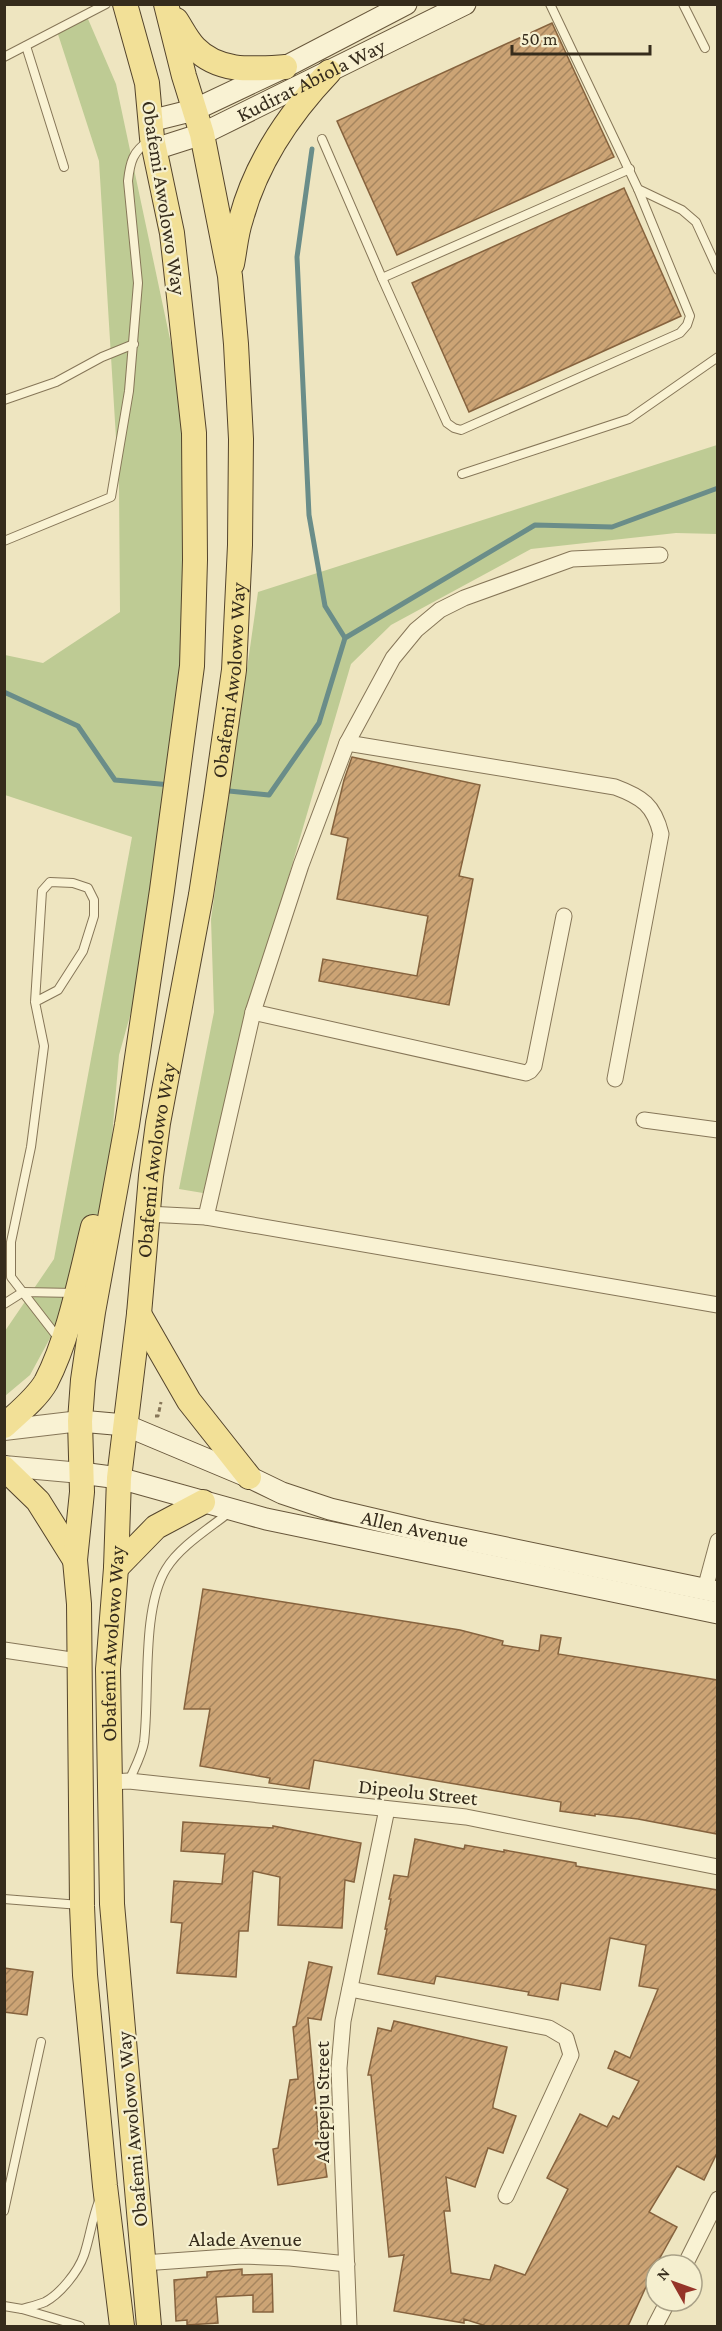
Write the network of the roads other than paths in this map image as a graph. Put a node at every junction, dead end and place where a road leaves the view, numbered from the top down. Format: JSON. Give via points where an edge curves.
{"nodes":[{"id":1,"x":106,"y":4,"type":"edge"},
{"id":2,"x":125,"y":4,"type":"edge"},
{"id":3,"x":166,"y":4,"type":"edge"},
{"id":4,"x":406,"y":4,"type":"edge"},
{"id":5,"x":465,"y":4,"type":"edge"},
{"id":6,"x":550,"y":4,"type":"edge"},
{"id":7,"x":683,"y":4,"type":"edge"},
{"id":8,"x":26,"y":46,"type":"junction"},
{"id":9,"x":705,"y":48,"type":"dead end"},
{"id":10,"x":4,"y":57,"type":"edge"},
{"id":11,"x":285,"y":67,"type":"junction"},
{"id":12,"x":329,"y":72,"type":"junction"},
{"id":13,"x":194,"y":110,"type":"junction"},
{"id":14,"x":202,"y":134,"type":"junction"},
{"id":15,"x":152,"y":136,"type":"junction"},
{"id":16,"x":322,"y":139,"type":"dead end"},
{"id":17,"x":64,"y":167,"type":"dead end"},
{"id":18,"x":630,"y":169,"type":"junction"},
{"id":19,"x":638,"y":189,"type":"junction"},
{"id":20,"x":717,"y":270,"type":"edge"},
{"id":21,"x":230,"y":276,"type":"junction"},
{"id":22,"x":382,"y":278,"type":"junction"},
{"id":23,"x":134,"y":344,"type":"junction"},
{"id":24,"x":717,"y":357,"type":"edge"},
{"id":25,"x":4,"y":400,"type":"edge"},
{"id":26,"x":462,"y":474,"type":"dead end"},
{"id":27,"x":4,"y":541,"type":"edge"},
{"id":28,"x":660,"y":555,"type":"dead end"},
{"id":29,"x":347,"y":743,"type":"junction"},
{"id":30,"x":564,"y":916,"type":"dead end"},
{"id":31,"x":35,"y":1002,"type":"junction"},
{"id":32,"x":253,"y":1012,"type":"junction"},
{"id":33,"x":139,"y":1047,"type":"junction"},
{"id":34,"x":615,"y":1079,"type":"dead end"},
{"id":35,"x":644,"y":1120,"type":"dead end"},
{"id":36,"x":717,"y":1130,"type":"edge"},
{"id":37,"x":147,"y":1214,"type":"junction"},
{"id":38,"x":206,"y":1217,"type":"junction"},
{"id":39,"x":8,"y":1276,"type":"edge"},
{"id":40,"x":23,"y":1292,"type":"junction"},
{"id":41,"x":77,"y":1293,"type":"junction"},
{"id":42,"x":4,"y":1304,"type":"edge"},
{"id":43,"x":717,"y":1305,"type":"edge"},
{"id":44,"x":139,"y":1314,"type":"junction"},
{"id":45,"x":62,"y":1342,"type":"junction"},
{"id":46,"x":80,"y":1420,"type":"junction"},
{"id":47,"x":125,"y":1425,"type":"junction"},
{"id":48,"x":4,"y":1428,"type":"edge"},
{"id":49,"x":4,"y":1467,"type":"edge"},
{"id":50,"x":81,"y":1473,"type":"junction"},
{"id":51,"x":249,"y":1477,"type":"junction"},
{"id":52,"x":119,"y":1478,"type":"junction"},
{"id":53,"x":203,"y":1502,"type":"junction"},
{"id":54,"x":232,"y":1510,"type":"junction"},
{"id":55,"x":717,"y":1541,"type":"edge"},
{"id":56,"x":75,"y":1560,"type":"junction"},
{"id":57,"x":116,"y":1568,"type":"junction"},
{"id":58,"x":711,"y":1590,"type":"edge"},
{"id":59,"x":717,"y":1614,"type":"edge"},
{"id":60,"x":4,"y":1650,"type":"edge"},
{"id":61,"x":78,"y":1661,"type":"junction"},
{"id":62,"x":120,"y":1781,"type":"junction"},
{"id":63,"x":387,"y":1809,"type":"junction"},
{"id":64,"x":717,"y":1867,"type":"edge"},
{"id":65,"x":4,"y":1899,"type":"edge"},
{"id":66,"x":81,"y":1906,"type":"junction"},
{"id":67,"x":350,"y":1989,"type":"junction"},
{"id":68,"x":41,"y":2042,"type":"dead end"},
{"id":69,"x":105,"y":2186,"type":"junction"},
{"id":70,"x":506,"y":2196,"type":"dead end"},
{"id":71,"x":717,"y":2199,"type":"edge"},
{"id":72,"x":4,"y":2211,"type":"edge"},
{"id":73,"x":691,"y":2253,"type":"edge"},
{"id":74,"x":143,"y":2263,"type":"junction"},
{"id":75,"x":347,"y":2264,"type":"junction"},
{"id":76,"x":4,"y":2306,"type":"edge"},
{"id":77,"x":22,"y":2309,"type":"junction"},
{"id":78,"x":353,"y":2325,"type":"edge"},
{"id":79,"x":80,"y":2326,"type":"edge"},
{"id":80,"x":122,"y":2326,"type":"edge"},
{"id":81,"x":149,"y":2326,"type":"edge"}],
"edges":[{"from":1,"to":8,"type":"lane"},
{"from":2,"to":15,"type":"main road","name":"Obafemi Awolowo Way","via":[[147,83]]},
{"from":3,"to":11,"type":"main road","via":[[193,46],[208,57],[231,68]]},
{"from":3,"to":13,"type":"main road","name":"Obafemi Awolowo Way"},
{"from":4,"to":11,"type":"main road","name":"Kudirat Abiola Way"},
{"from":5,"to":12,"type":"main road","name":"Kudirat Abiola Way"},
{"from":6,"to":18,"type":"lane"},
{"from":7,"to":9,"type":"lane"},
{"from":8,"to":10,"type":"lane"},
{"from":8,"to":17,"type":"lane"},
{"from":11,"to":13,"type":"main road","name":"Kudirat Abiola Way"},
{"from":12,"to":14,"type":"main road","name":"Kudirat Abiola Way"},
{"from":12,"to":21,"type":"main road","via":[[301,102],[257,175],[241,218]]},
{"from":13,"to":14,"type":"main road","name":"Obafemi Awolowo Way"},
{"from":13,"to":15,"type":"main road","name":"Kudirat Abiola Way"},
{"from":14,"to":15,"type":"main road","name":"Kudirat Abiola Way"},
{"from":14,"to":21,"type":"main road","name":"Obafemi Awolowo Way"},
{"from":15,"to":23,"type":"lane","via":[[137,149],[128,181],[138,283]]},
{"from":15,"to":33,"type":"main road","name":"Obafemi Awolowo Way","via":[[172,233],[194,433],[195,560],[192,666]]},
{"from":16,"to":22,"type":"lane"},
{"from":18,"to":19,"type":"lane"},
{"from":18,"to":22,"type":"lane"},
{"from":19,"to":20,"type":"lane","via":[[682,210],[696,222]]},
{"from":19,"to":22,"type":"lane","via":[[690,316],[687,325],[680,333],[461,430],[447,423]]},
{"from":21,"to":37,"type":"main road","name":"Obafemi Awolowo Way","via":[[241,439],[234,670],[201,895],[158,1123]]},
{"from":23,"to":25,"type":"lane","via":[[56,382]]},
{"from":23,"to":27,"type":"lane","via":[[111,497]]},
{"from":24,"to":26,"type":"lane","via":[[629,419]]},
{"from":28,"to":29,"type":"street","via":[[572,559],[440,610],[416,630],[393,658]]},
{"from":29,"to":32,"type":"street","via":[[301,864]]},
{"from":29,"to":34,"type":"street","via":[[615,787],[647,804],[662,834]]},
{"from":30,"to":32,"type":"street","via":[[530,1071]]},
{"from":31,"to":31,"type":"lane","via":[[58,990],[83,951],[94,916],[94,900],[88,888],[50,882],[42,891]]},
{"from":31,"to":39,"type":"lane","via":[[44,1046]]},
{"from":32,"to":38,"type":"street"},
{"from":33,"to":41,"type":"main road"},
{"from":33,"to":46,"type":"main road","name":"Obafemi Awolowo Way","via":[[93,1312]]},
{"from":35,"to":36,"type":"street"},
{"from":37,"to":38,"type":"street"},
{"from":37,"to":44,"type":"main road","name":"Obafemi Awolowo Way"},
{"from":38,"to":43,"type":"street"},
{"from":39,"to":40,"type":"lane"},
{"from":40,"to":41,"type":"lane"},
{"from":40,"to":42,"type":"lane"},
{"from":40,"to":45,"type":"lane"},
{"from":41,"to":45,"type":"main road"},
{"from":44,"to":47,"type":"main road","name":"Obafemi Awolowo Way"},
{"from":44,"to":51,"type":"main road","via":[[189,1401]]},
{"from":45,"to":48,"type":"main road","via":[[41,1388]]},
{"from":46,"to":47,"type":"main road","name":"Allen Avenue"},
{"from":46,"to":48,"type":"street"},
{"from":46,"to":50,"type":"main road","name":"Obafemi Awolowo Way"},
{"from":47,"to":51,"type":"main road","name":"Allen Avenue"},
{"from":47,"to":52,"type":"main road","name":"Obafemi Awolowo Way"},
{"from":49,"to":50,"type":"street"},
{"from":49,"to":56,"type":"main road","via":[[38,1501]]},
{"from":50,"to":52,"type":"main road","name":"Allen Avenue"},
{"from":50,"to":56,"type":"main road","name":"Obafemi Awolowo Way"},
{"from":51,"to":58,"type":"main road","name":"Allen Avenue","via":[[330,1509]]},
{"from":52,"to":53,"type":"main road","name":"Allen Avenue"},
{"from":52,"to":57,"type":"main road","name":"Obafemi Awolowo Way"},
{"from":53,"to":54,"type":"main road","name":"Allen Avenue"},
{"from":53,"to":57,"type":"main road","via":[[156,1527]]},
{"from":54,"to":59,"type":"main road","name":"Allen Avenue"},
{"from":54,"to":62,"type":"lane","via":[[179,1553],[158,1588],[151,1622],[144,1744]]},
{"from":55,"to":58,"type":"street"},
{"from":56,"to":61,"type":"main road","name":"Obafemi Awolowo Way"},
{"from":57,"to":62,"type":"main road","name":"Obafemi Awolowo Way","via":[[108,1669]]},
{"from":60,"to":61,"type":"street"},
{"from":61,"to":66,"type":"main road","name":"Obafemi Awolowo Way"},
{"from":62,"to":63,"type":"street","name":"Dipeolu Street"},
{"from":62,"to":74,"type":"main road","name":"Obafemi Awolowo Way","via":[[112,1904]]},
{"from":63,"to":64,"type":"street","name":"Dipeolu Street","via":[[465,1816]]},
{"from":63,"to":67,"type":"street","name":"Adepeju Street"},
{"from":65,"to":66,"type":"lane"},
{"from":66,"to":69,"type":"main road","name":"Obafemi Awolowo Way"},
{"from":67,"to":70,"type":"street","via":[[549,2028],[566,2038],[571,2055]]},
{"from":67,"to":75,"type":"street","name":"Adepeju Street","via":[[339,2068]]},
{"from":68,"to":72,"type":"lane"},
{"from":69,"to":77,"type":"lane","via":[[78,2268],[55,2294]]},
{"from":69,"to":80,"type":"main road","name":"Obafemi Awolowo Way"},
{"from":71,"to":73,"type":"street"},
{"from":74,"to":75,"type":"street","name":"Alade Avenue","via":[[242,2256]]},
{"from":74,"to":81,"type":"main road","name":"Obafemi Awolowo Way"},
{"from":75,"to":78,"type":"street","name":"Adepeju Street"},
{"from":76,"to":77,"type":"lane"},
{"from":77,"to":79,"type":"lane"}]}
